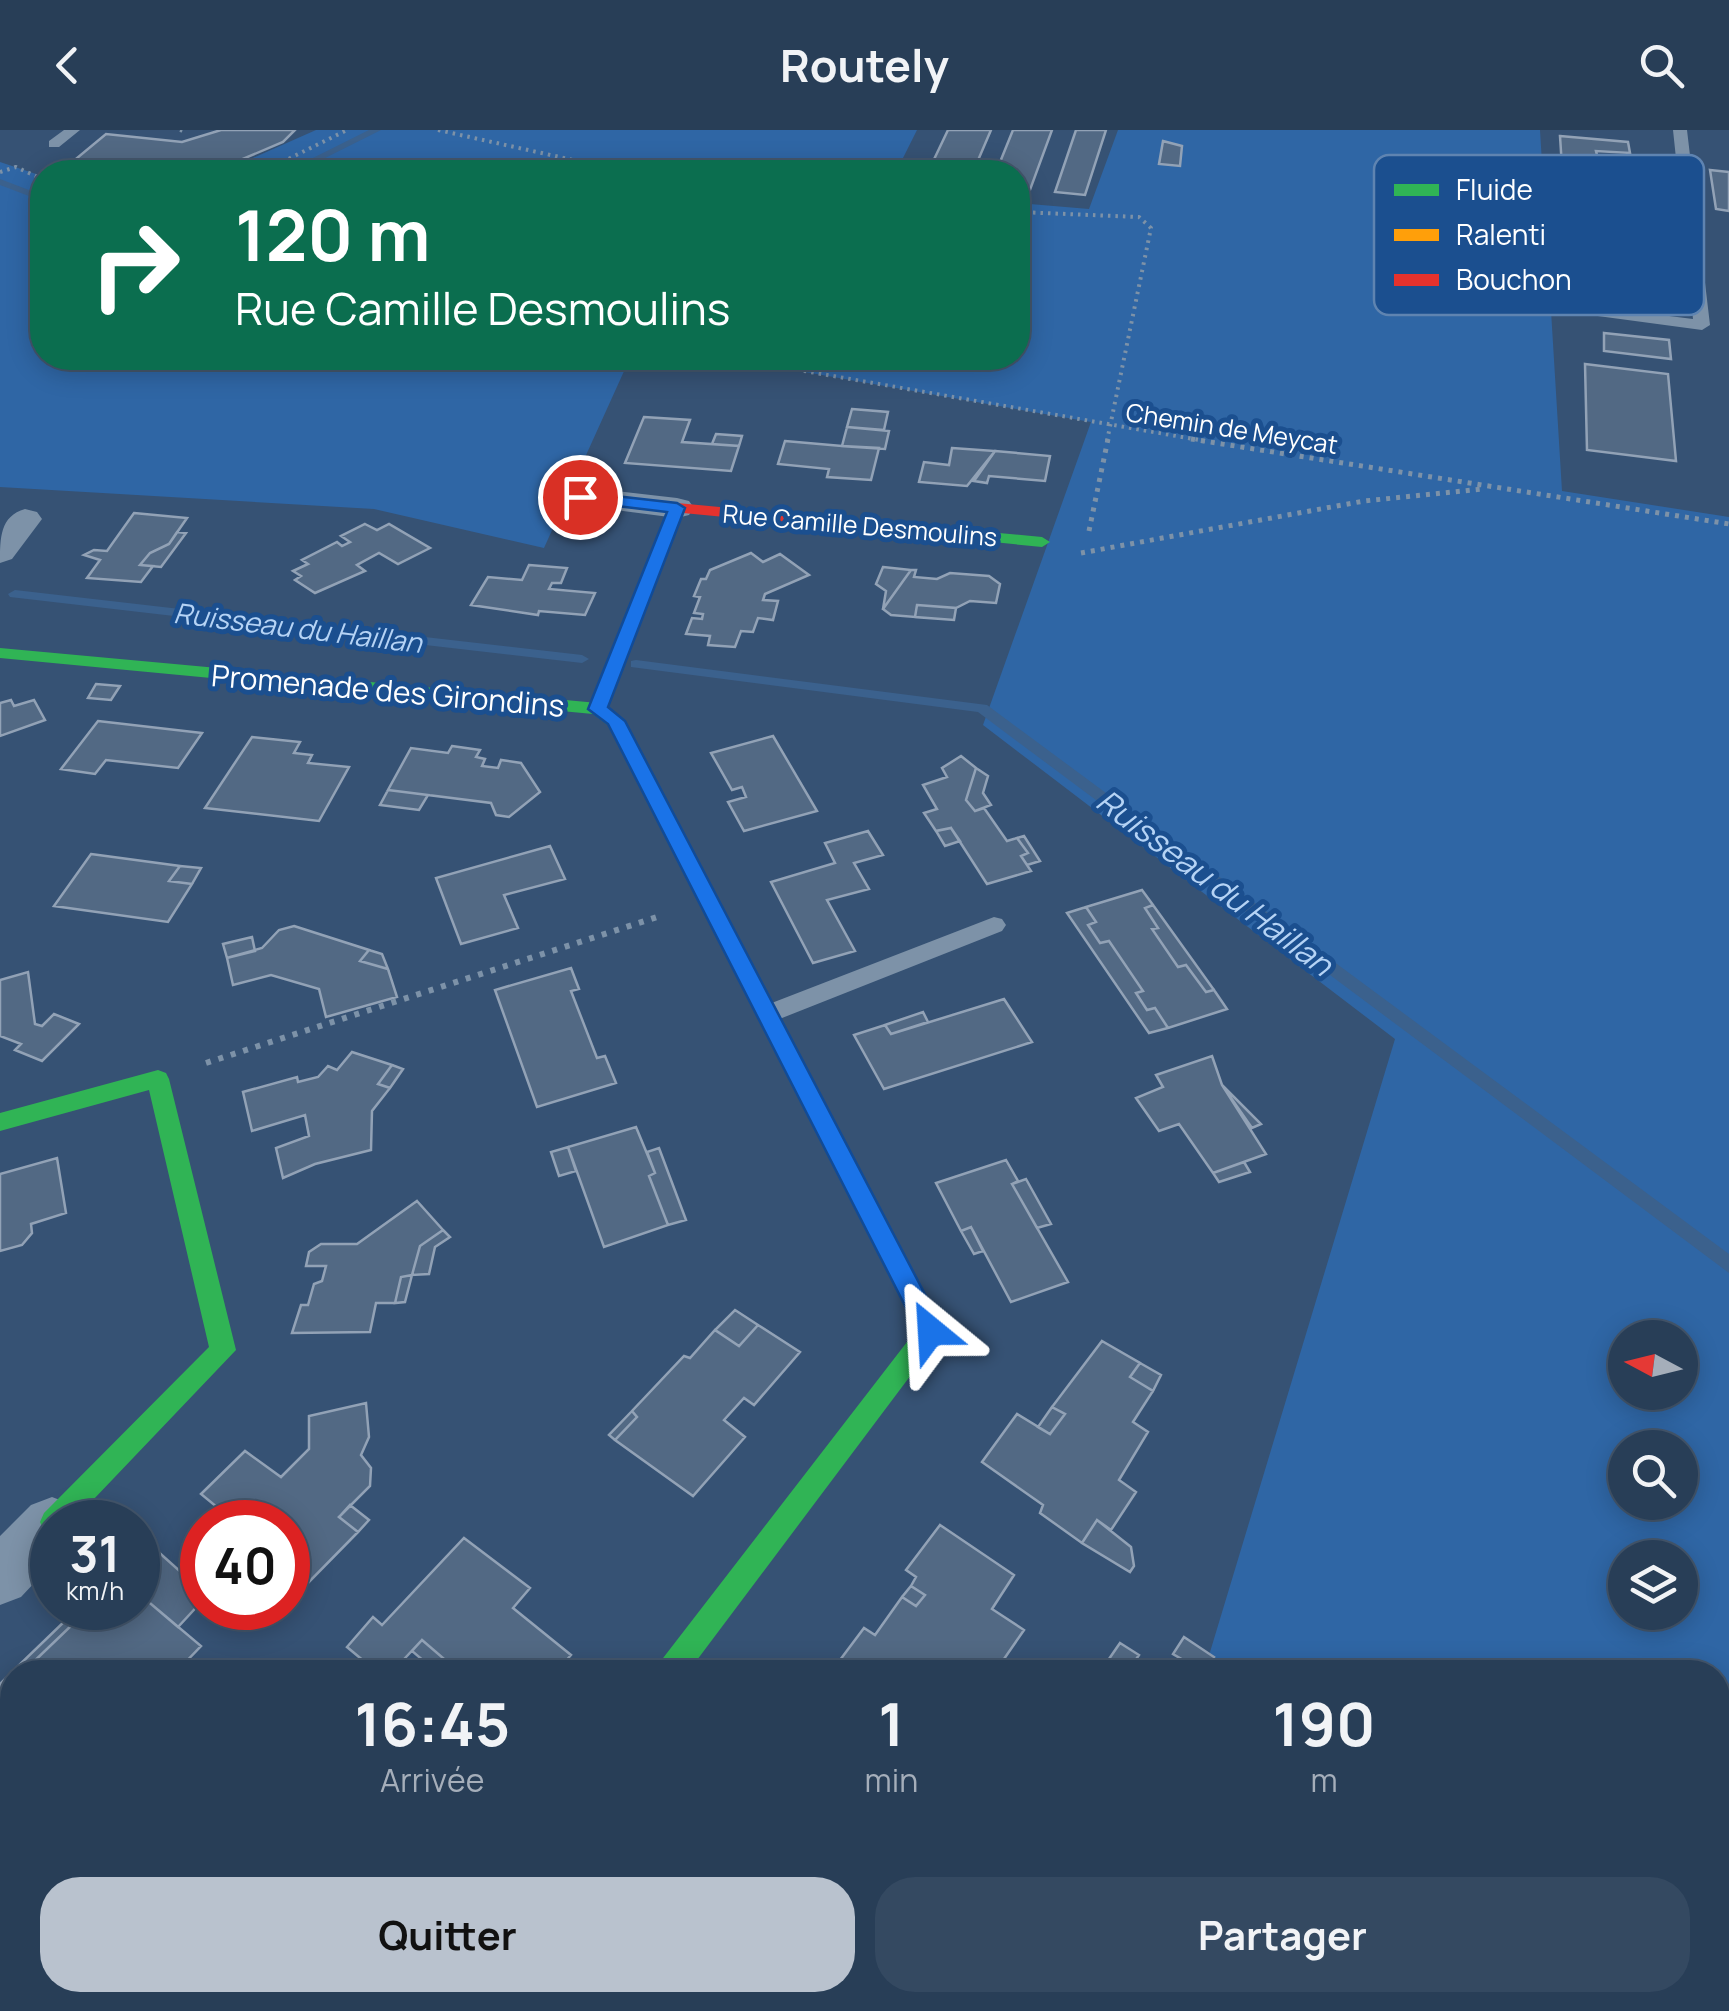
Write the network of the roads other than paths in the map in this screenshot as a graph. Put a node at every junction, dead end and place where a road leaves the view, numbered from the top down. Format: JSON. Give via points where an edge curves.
{"nodes":[{"id":1,"x":73,"y":130,"type":"edge"},
{"id":2,"x":1680,"y":130,"type":"edge"},
{"id":3,"x":54,"y":144,"type":"dead end"},
{"id":4,"x":1683,"y":155,"type":"edge"},
{"id":5,"x":1625,"y":315,"type":"edge"},
{"id":6,"x":1701,"y":315,"type":"edge"},
{"id":7,"x":580,"y":497,"type":"dead end"},
{"id":8,"x":677,"y":508,"type":"junction"},
{"id":9,"x":24,"y":520,"type":"dead end"},
{"id":10,"x":1042,"y":542,"type":"road end"},
{"id":11,"x":0,"y":552,"type":"edge"},
{"id":12,"x":0,"y":654,"type":"edge"},
{"id":13,"x":598,"y":709,"type":"junction"},
{"id":14,"x":994,"y":925,"type":"dead end"},
{"id":15,"x":768,"y":1014,"type":"junction"},
{"id":16,"x":0,"y":1122,"type":"edge"},
{"id":17,"x":76,"y":1500,"type":"edge"},
{"id":18,"x":30,"y":1546,"type":"edge"},
{"id":19,"x":0,"y":1577,"type":"edge"},
{"id":20,"x":679,"y":1660,"type":"edge"}],
"edges":[{"from":1,"to":3,"type":"lane"},
{"from":2,"to":4,"type":"lane"},
{"from":5,"to":6,"type":"lane","via":[[1702,324]]},
{"from":7,"to":8,"type":"street","name":"Rue Camille Desmoulins"},
{"from":8,"to":10,"type":"street","name":"Rue Camille Desmoulins"},
{"from":8,"to":13,"type":"street"},
{"from":9,"to":11,"type":"street"},
{"from":12,"to":13,"type":"street","name":"Promenade des Girondins"},
{"from":13,"to":15,"type":"street","name":"Promenade des Girondins","via":[[616,721]]},
{"from":14,"to":15,"type":"lane"},
{"from":15,"to":20,"type":"street","name":"Promenade des Girondins","via":[[931,1331]]},
{"from":16,"to":17,"type":"street","via":[[158,1079],[223,1350]]},
{"from":18,"to":19,"type":"street"}]}
